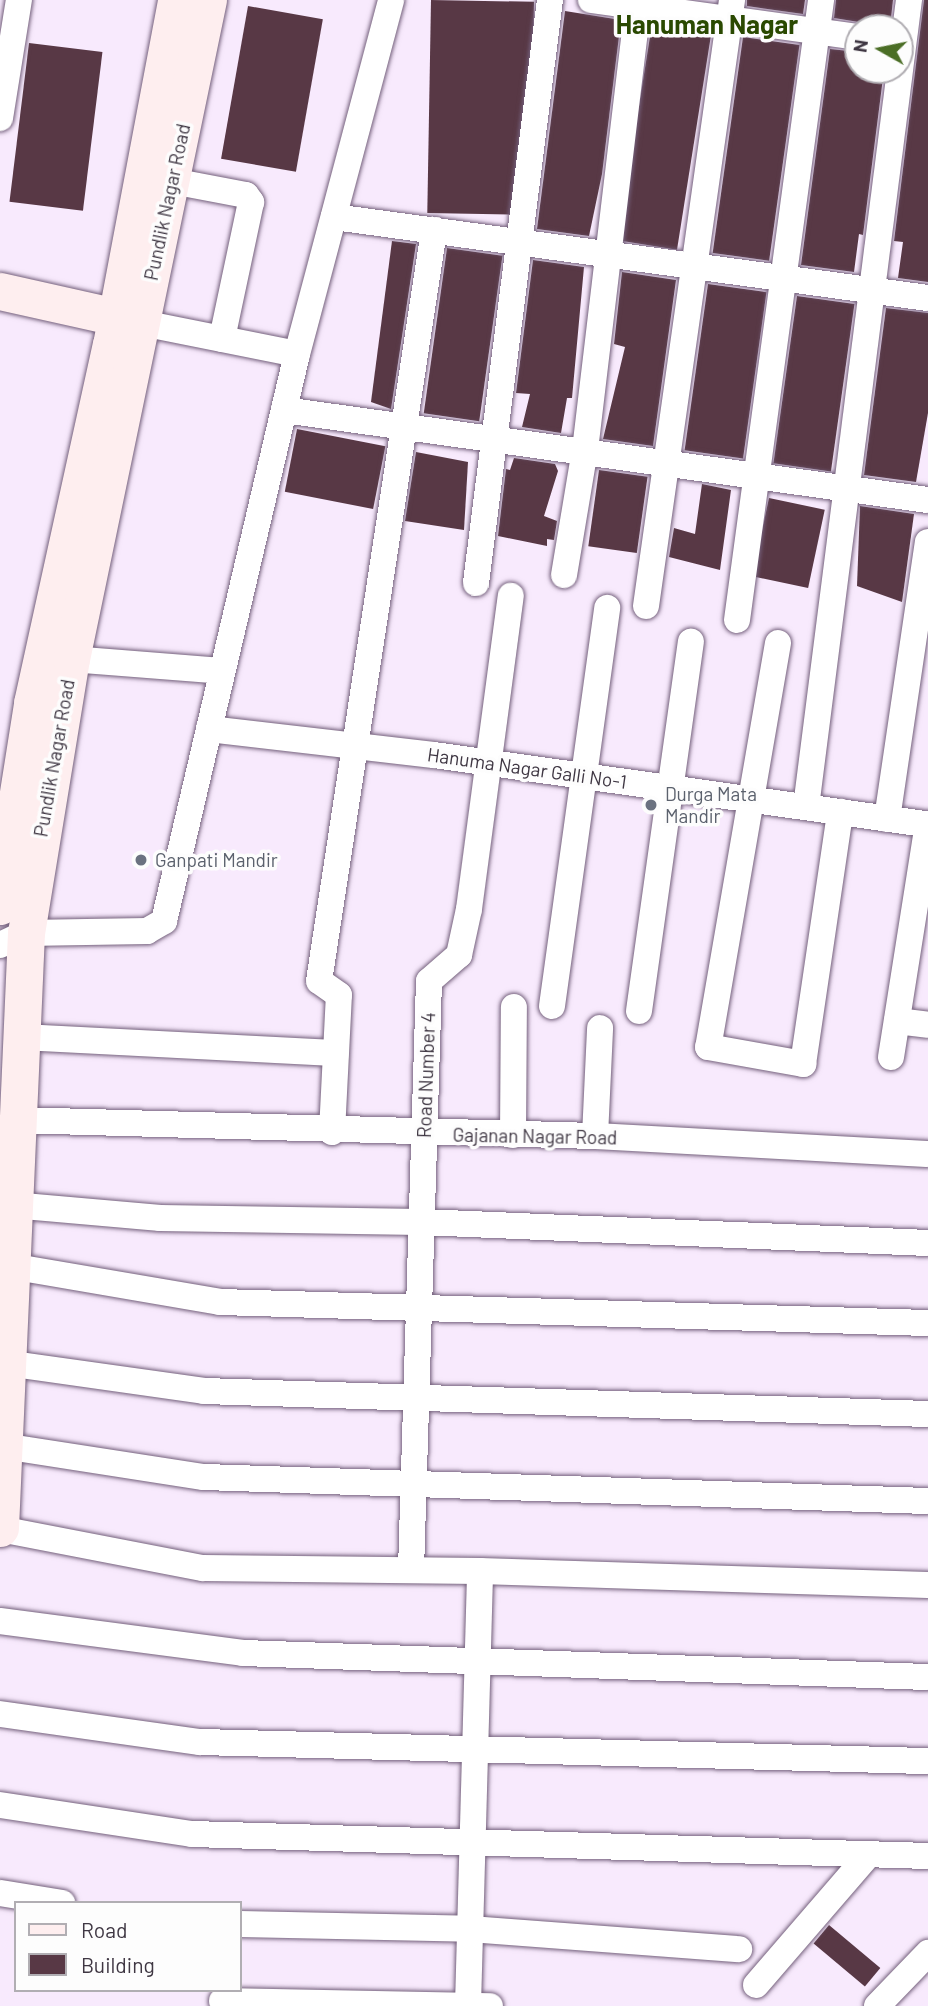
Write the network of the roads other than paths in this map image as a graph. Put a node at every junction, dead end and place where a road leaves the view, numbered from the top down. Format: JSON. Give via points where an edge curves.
{"nodes":[{"id":1,"x":19,"y":0,"type":"edge"},
{"id":2,"x":176,"y":0,"type":"edge"},
{"id":3,"x":208,"y":0,"type":"edge"},
{"id":4,"x":391,"y":0,"type":"edge"},
{"id":5,"x":550,"y":0,"type":"edge"},
{"id":6,"x":590,"y":0,"type":"edge"},
{"id":7,"x":821,"y":0,"type":"edge"},
{"id":8,"x":638,"y":3,"type":"edge"},
{"id":9,"x":731,"y":10,"type":"edge"},
{"id":10,"x":817,"y":32,"type":"junction"},
{"id":11,"x":844,"y":35,"type":"edge"},
{"id":12,"x":905,"y":84,"type":"edge"},
{"id":13,"x":0,"y":118,"type":"edge"},
{"id":14,"x":172,"y":181,"type":"junction"},
{"id":15,"x":334,"y":217,"type":"junction"},
{"id":16,"x":434,"y":230,"type":"junction"},
{"id":17,"x":519,"y":242,"type":"junction"},
{"id":18,"x":608,"y":253,"type":"junction"},
{"id":19,"x":696,"y":265,"type":"junction"},
{"id":20,"x":785,"y":278,"type":"junction"},
{"id":21,"x":873,"y":291,"type":"junction"},
{"id":22,"x":0,"y":292,"type":"edge"},
{"id":23,"x":928,"y":298,"type":"edge"},
{"id":24,"x":129,"y":320,"type":"junction"},
{"id":25,"x":222,"y":339,"type":"junction"},
{"id":26,"x":297,"y":354,"type":"junction"},
{"id":27,"x":284,"y":410,"type":"junction"},
{"id":28,"x":405,"y":426,"type":"junction"},
{"id":29,"x":494,"y":438,"type":"junction"},
{"id":30,"x":585,"y":450,"type":"junction"},
{"id":31,"x":670,"y":463,"type":"junction"},
{"id":32,"x":759,"y":476,"type":"junction"},
{"id":33,"x":849,"y":489,"type":"junction"},
{"id":34,"x":928,"y":500,"type":"edge"},
{"id":35,"x":928,"y":542,"type":"edge"},
{"id":36,"x":564,"y":575,"type":"dead end"},
{"id":37,"x":476,"y":583,"type":"dead end"},
{"id":38,"x":511,"y":596,"type":"dead end"},
{"id":39,"x":646,"y":606,"type":"dead end"},
{"id":40,"x":607,"y":608,"type":"dead end"},
{"id":41,"x":737,"y":620,"type":"dead end"},
{"id":42,"x":691,"y":642,"type":"dead end"},
{"id":43,"x":778,"y":643,"type":"dead end"},
{"id":44,"x":71,"y":659,"type":"junction"},
{"id":45,"x":222,"y":671,"type":"junction"},
{"id":46,"x":209,"y":729,"type":"junction"},
{"id":47,"x":358,"y":745,"type":"junction"},
{"id":48,"x":488,"y":762,"type":"junction"},
{"id":49,"x":582,"y":776,"type":"junction"},
{"id":50,"x":668,"y":788,"type":"junction"},
{"id":51,"x":750,"y":799,"type":"junction"},
{"id":52,"x":806,"y":807,"type":"junction"},
{"id":53,"x":7,"y":810,"type":"edge"},
{"id":54,"x":840,"y":812,"type":"junction"},
{"id":55,"x":887,"y":819,"type":"junction"},
{"id":56,"x":928,"y":824,"type":"edge"},
{"id":57,"x":0,"y":906,"type":"edge"},
{"id":58,"x":13,"y":939,"type":"edge"},
{"id":59,"x":552,"y":1006,"type":"dead end"},
{"id":60,"x":514,"y":1007,"type":"dead end"},
{"id":61,"x":639,"y":1011,"type":"dead end"},
{"id":62,"x":897,"y":1021,"type":"junction"},
{"id":63,"x":928,"y":1025,"type":"edge"},
{"id":64,"x":600,"y":1028,"type":"dead end"},
{"id":65,"x":20,"y":1037,"type":"junction"},
{"id":66,"x":336,"y":1053,"type":"junction"},
{"id":67,"x":891,"y":1057,"type":"dead end"},
{"id":68,"x":15,"y":1121,"type":"junction"},
{"id":69,"x":332,"y":1132,"type":"junction"},
{"id":70,"x":424,"y":1134,"type":"junction"},
{"id":71,"x":513,"y":1135,"type":"junction"},
{"id":72,"x":594,"y":1136,"type":"junction"},
{"id":73,"x":928,"y":1154,"type":"edge"},
{"id":74,"x":12,"y":1205,"type":"junction"},
{"id":75,"x":421,"y":1222,"type":"junction"},
{"id":76,"x":928,"y":1243,"type":"edge"},
{"id":77,"x":10,"y":1266,"type":"junction"},
{"id":78,"x":419,"y":1308,"type":"junction"},
{"id":79,"x":928,"y":1323,"type":"edge"},
{"id":80,"x":6,"y":1363,"type":"junction"},
{"id":81,"x":416,"y":1400,"type":"junction"},
{"id":82,"x":928,"y":1414,"type":"edge"},
{"id":83,"x":3,"y":1446,"type":"junction"},
{"id":84,"x":414,"y":1485,"type":"junction"},
{"id":85,"x":928,"y":1501,"type":"edge"},
{"id":86,"x":0,"y":1529,"type":"edge"},
{"id":87,"x":411,"y":1570,"type":"junction"},
{"id":88,"x":480,"y":1571,"type":"junction"},
{"id":89,"x":928,"y":1585,"type":"edge"},
{"id":90,"x":0,"y":1621,"type":"edge"},
{"id":91,"x":477,"y":1662,"type":"junction"},
{"id":92,"x":928,"y":1677,"type":"edge"},
{"id":93,"x":0,"y":1714,"type":"edge"},
{"id":94,"x":475,"y":1747,"type":"junction"},
{"id":95,"x":928,"y":1761,"type":"edge"},
{"id":96,"x":0,"y":1805,"type":"edge"},
{"id":97,"x":472,"y":1843,"type":"junction"},
{"id":98,"x":869,"y":1854,"type":"junction"},
{"id":99,"x":928,"y":1856,"type":"edge"},
{"id":100,"x":0,"y":1893,"type":"edge"},
{"id":101,"x":50,"y":1901,"type":"edge"},
{"id":102,"x":242,"y":1924,"type":"edge"},
{"id":103,"x":470,"y":1929,"type":"junction"},
{"id":104,"x":739,"y":1949,"type":"dead end"},
{"id":105,"x":925,"y":1961,"type":"edge"},
{"id":106,"x":756,"y":1984,"type":"dead end"},
{"id":107,"x":222,"y":2001,"type":"dead end"},
{"id":108,"x":278,"y":2004,"type":"edge"},
{"id":109,"x":340,"y":2004,"type":"edge"},
{"id":110,"x":479,"y":2005,"type":"edge"},
{"id":111,"x":877,"y":2006,"type":"edge"}],
"edges":[{"from":1,"to":13,"type":"street"},
{"from":2,"to":24,"type":"main road","name":"Pundlik Nagar Road"},
{"from":3,"to":14,"type":"main road","name":"Pundlik Nagar Road"},
{"from":4,"to":15,"type":"street"},
{"from":5,"to":17,"type":"street"},
{"from":6,"to":8,"type":"street"},
{"from":7,"to":10,"type":"street"},
{"from":8,"to":9,"type":"street"},
{"from":8,"to":18,"type":"street"},
{"from":9,"to":10,"type":"street"},
{"from":9,"to":19,"type":"street"},
{"from":10,"to":11,"type":"street"},
{"from":10,"to":20,"type":"street"},
{"from":12,"to":21,"type":"street"},
{"from":14,"to":24,"type":"main road","name":"Pundlik Nagar Road"},
{"from":14,"to":25,"type":"street","via":[[246,195],[251,202]]},
{"from":15,"to":16,"type":"street"},
{"from":15,"to":26,"type":"street"},
{"from":16,"to":17,"type":"street"},
{"from":16,"to":28,"type":"street"},
{"from":17,"to":18,"type":"street"},
{"from":17,"to":29,"type":"street"},
{"from":18,"to":19,"type":"street"},
{"from":18,"to":30,"type":"street"},
{"from":19,"to":20,"type":"street"},
{"from":19,"to":31,"type":"street"},
{"from":20,"to":21,"type":"street"},
{"from":20,"to":32,"type":"street"},
{"from":21,"to":23,"type":"street"},
{"from":21,"to":33,"type":"street"},
{"from":22,"to":24,"type":"main road"},
{"from":24,"to":25,"type":"street"},
{"from":24,"to":44,"type":"main road","name":"Pundlik Nagar Road"},
{"from":24,"to":53,"type":"main road","name":"Pundlik Nagar Road"},
{"from":25,"to":26,"type":"street"},
{"from":26,"to":27,"type":"street"},
{"from":27,"to":28,"type":"street"},
{"from":27,"to":45,"type":"street"},
{"from":28,"to":29,"type":"street"},
{"from":28,"to":47,"type":"street"},
{"from":29,"to":30,"type":"street"},
{"from":29,"to":37,"type":"street"},
{"from":30,"to":31,"type":"street"},
{"from":30,"to":36,"type":"street"},
{"from":31,"to":32,"type":"street"},
{"from":31,"to":39,"type":"street"},
{"from":32,"to":33,"type":"street"},
{"from":32,"to":41,"type":"street"},
{"from":33,"to":34,"type":"street"},
{"from":33,"to":52,"type":"street"},
{"from":35,"to":55,"type":"street"},
{"from":38,"to":48,"type":"street","name":"Road Number 4"},
{"from":40,"to":49,"type":"street"},
{"from":42,"to":50,"type":"street"},
{"from":43,"to":51,"type":"street"},
{"from":44,"to":45,"type":"street"},
{"from":44,"to":58,"type":"main road","name":"Pundlik Nagar Road"},
{"from":45,"to":46,"type":"street"},
{"from":46,"to":47,"type":"street","name":"Hanuma Nagar Galli No-1"},
{"from":46,"to":58,"type":"street","via":[[164,921],[147,931]]},
{"from":47,"to":48,"type":"street","name":"Hanuma Nagar Galli No-1"},
{"from":47,"to":66,"type":"street","via":[[319,981],[339,995]]},
{"from":48,"to":49,"type":"street","name":"Hanuma Nagar Galli No-1"},
{"from":48,"to":70,"type":"street","name":"Road Number 4","via":[[459,955],[429,981]]},
{"from":49,"to":50,"type":"street","name":"Hanuma Nagar Galli No-1"},
{"from":49,"to":59,"type":"street"},
{"from":50,"to":51,"type":"street","name":"Hanuma Nagar Galli No-1"},
{"from":50,"to":61,"type":"street"},
{"from":51,"to":52,"type":"street","name":"Hanuma Nagar Galli No-1"},
{"from":51,"to":54,"type":"street","via":[[708,1047],[803,1064]]},
{"from":52,"to":54,"type":"street","name":"Hanuma Nagar Galli No-1"},
{"from":53,"to":57,"type":"main road","name":"Pundlik Nagar Road"},
{"from":54,"to":55,"type":"street","name":"Hanuma Nagar Galli No-1"},
{"from":55,"to":56,"type":"street","name":"Hanuma Nagar Galli No-1"},
{"from":56,"to":62,"type":"street"},
{"from":58,"to":65,"type":"main road","name":"Pundlik Nagar Road"},
{"from":60,"to":71,"type":"street"},
{"from":62,"to":63,"type":"street"},
{"from":62,"to":67,"type":"street"},
{"from":64,"to":72,"type":"street"},
{"from":65,"to":66,"type":"street"},
{"from":65,"to":68,"type":"main road","name":"Pundlik Nagar Road"},
{"from":66,"to":69,"type":"street"},
{"from":68,"to":69,"type":"street","name":"Gajanan Nagar Road"},
{"from":68,"to":74,"type":"main road","name":"Pundlik Nagar Road"},
{"from":69,"to":70,"type":"street","name":"Gajanan Nagar Road"},
{"from":70,"to":71,"type":"street","name":"Gajanan Nagar Road"},
{"from":70,"to":75,"type":"street","name":"Road Number 4"},
{"from":71,"to":72,"type":"street","name":"Gajanan Nagar Road"},
{"from":72,"to":73,"type":"street","name":"Gajanan Nagar Road"},
{"from":74,"to":75,"type":"street","via":[[160,1218]]},
{"from":74,"to":77,"type":"main road","name":"Pundlik Nagar Road"},
{"from":75,"to":76,"type":"street"},
{"from":75,"to":78,"type":"street","name":"Road Number 4"},
{"from":77,"to":78,"type":"street","via":[[220,1302]]},
{"from":77,"to":80,"type":"main road","name":"Pundlik Nagar Road"},
{"from":78,"to":79,"type":"street"},
{"from":78,"to":81,"type":"street","name":"Road Number 4"},
{"from":80,"to":81,"type":"street","via":[[204,1391]]},
{"from":80,"to":83,"type":"main road","name":"Pundlik Nagar Road"},
{"from":81,"to":82,"type":"street"},
{"from":81,"to":84,"type":"street","name":"Road Number 4"},
{"from":83,"to":84,"type":"street","via":[[204,1477]]},
{"from":83,"to":86,"type":"main road","name":"Pundlik Nagar Road"},
{"from":84,"to":85,"type":"street"},
{"from":84,"to":87,"type":"street","name":"Road Number 4"},
{"from":86,"to":87,"type":"street","via":[[203,1568]]},
{"from":87,"to":88,"type":"street"},
{"from":88,"to":89,"type":"street"},
{"from":88,"to":91,"type":"street"},
{"from":90,"to":91,"type":"street","via":[[243,1653]]},
{"from":91,"to":92,"type":"street"},
{"from":91,"to":94,"type":"street"},
{"from":93,"to":94,"type":"street","via":[[200,1742]]},
{"from":94,"to":95,"type":"street"},
{"from":94,"to":97,"type":"street"},
{"from":96,"to":97,"type":"street","via":[[192,1835]]},
{"from":97,"to":98,"type":"street"},
{"from":97,"to":103,"type":"street"},
{"from":98,"to":99,"type":"street"},
{"from":98,"to":106,"type":"street"},
{"from":100,"to":101,"type":"street"},
{"from":102,"to":103,"type":"street"},
{"from":103,"to":104,"type":"street"},
{"from":103,"to":110,"type":"street"},
{"from":105,"to":111,"type":"street"},
{"from":107,"to":108,"type":"street"},
{"from":108,"to":109,"type":"street"},
{"from":109,"to":110,"type":"street"}]}
